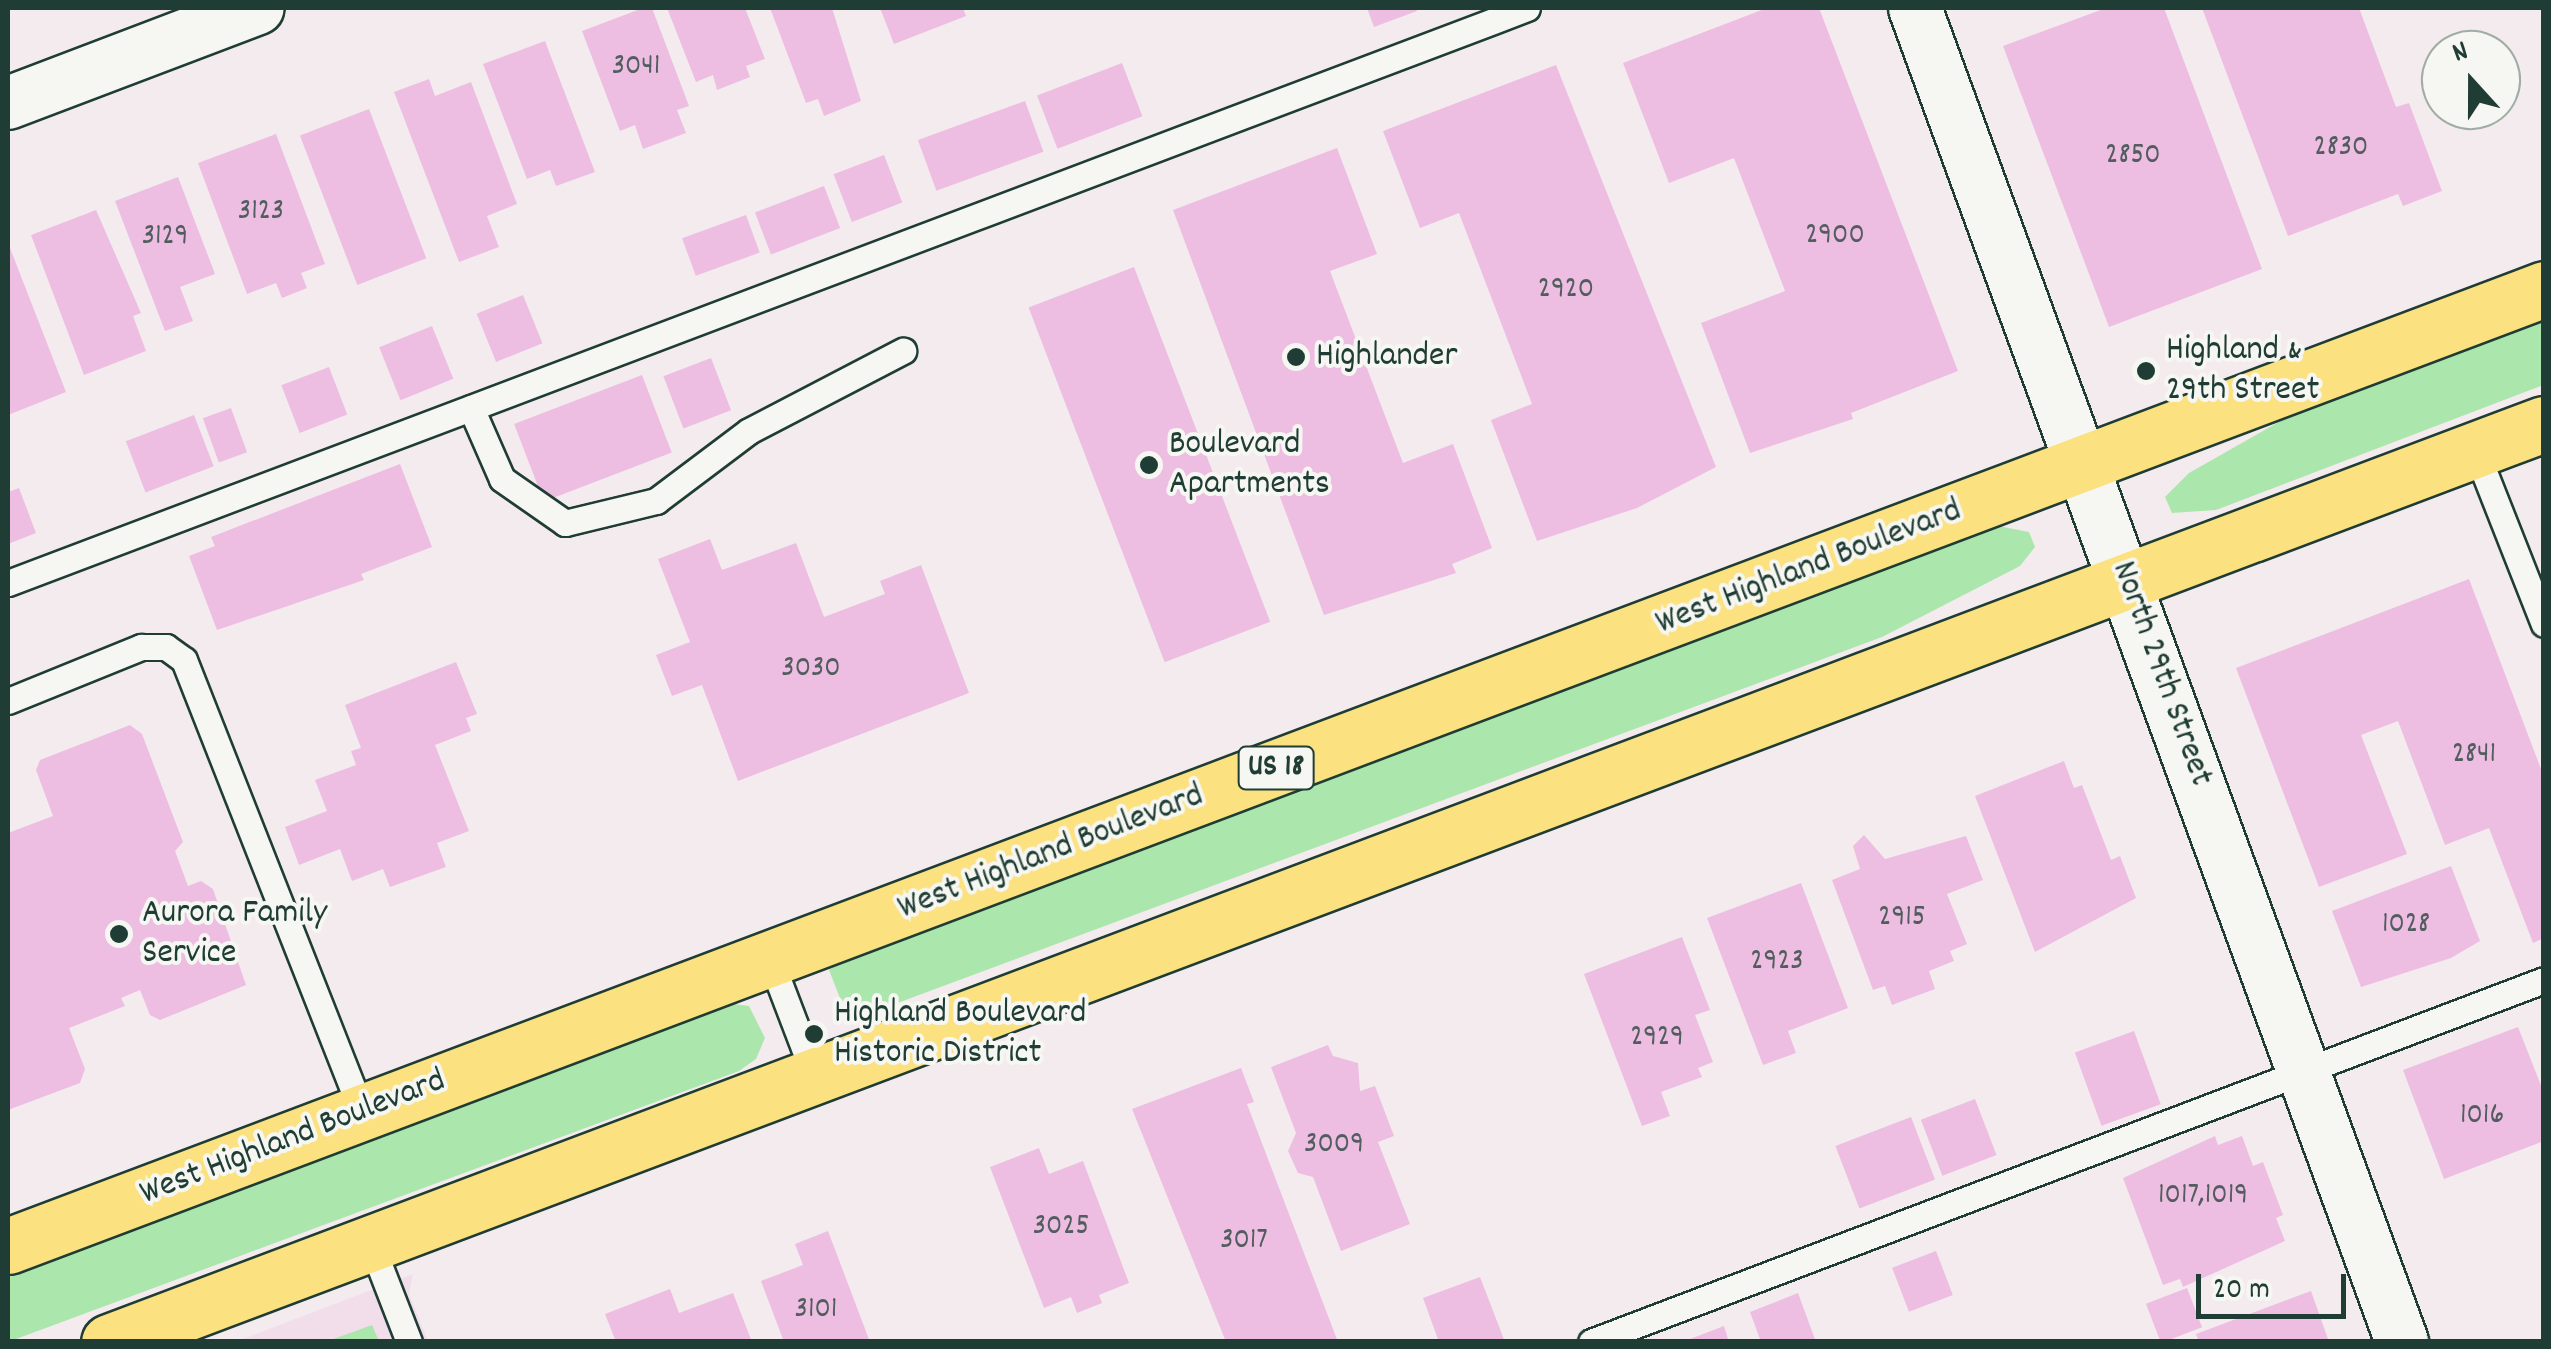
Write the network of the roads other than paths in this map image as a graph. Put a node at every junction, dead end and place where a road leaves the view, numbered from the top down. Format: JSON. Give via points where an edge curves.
{"nodes":[{"id":1,"x":258,"y":8,"type":"edge"},
{"id":2,"x":1527,"y":8,"type":"edge"},
{"id":3,"x":1915,"y":8,"type":"edge"},
{"id":4,"x":8,"y":103,"type":"edge"},
{"id":5,"x":2544,"y":289,"type":"edge"},
{"id":6,"x":904,"y":351,"type":"dead end"},
{"id":7,"x":471,"y":408,"type":"junction"},
{"id":8,"x":2544,"y":424,"type":"edge"},
{"id":9,"x":2475,"y":449,"type":"junction"},
{"id":10,"x":2082,"y":464,"type":"junction"},
{"id":11,"x":2126,"y":579,"type":"junction"},
{"id":12,"x":8,"y":584,"type":"edge"},
{"id":13,"x":2544,"y":624,"type":"edge"},
{"id":14,"x":8,"y":700,"type":"edge"},
{"id":15,"x":770,"y":959,"type":"junction"},
{"id":16,"x":2544,"y":980,"type":"edge"},
{"id":17,"x":2307,"y":1070,"type":"junction"},
{"id":18,"x":815,"y":1077,"type":"junction"},
{"id":19,"x":362,"y":1112,"type":"junction"},
{"id":20,"x":371,"y":1244,"type":"junction"},
{"id":21,"x":8,"y":1246,"type":"edge"},
{"id":22,"x":109,"y":1342,"type":"edge"},
{"id":23,"x":409,"y":1342,"type":"edge"},
{"id":24,"x":1591,"y":1342,"type":"edge"},
{"id":25,"x":2402,"y":1342,"type":"edge"}],
"edges":[{"from":1,"to":4,"type":"street"},
{"from":2,"to":7,"type":"lane"},
{"from":3,"to":10,"type":"street","name":"North 29th Street"},
{"from":5,"to":10,"type":"main road","name":"West Highland Boulevard","number":"US 18"},
{"from":6,"to":7,"type":"lane","via":[[749,430],[656,501],[565,523],[502,479]]},
{"from":7,"to":12,"type":"lane"},
{"from":8,"to":9,"type":"main road"},
{"from":9,"to":11,"type":"main road"},
{"from":9,"to":13,"type":"lane"},
{"from":10,"to":11,"type":"street","name":"North 29th Street"},
{"from":10,"to":15,"type":"main road","name":"West Highland Boulevard","number":"US 18"},
{"from":11,"to":17,"type":"street","name":"North 29th Street"},
{"from":11,"to":18,"type":"main road"},
{"from":14,"to":19,"type":"lane","via":[[141,647],[166,646],[184,660]]},
{"from":15,"to":18,"type":"lane"},
{"from":15,"to":19,"type":"main road","name":"West Highland Boulevard","number":"US 18"},
{"from":16,"to":17,"type":"lane"},
{"from":17,"to":24,"type":"lane"},
{"from":17,"to":25,"type":"street","name":"North 29th Street"},
{"from":18,"to":20,"type":"main road"},
{"from":19,"to":21,"type":"main road","name":"West Highland Boulevard","number":"US 18"},
{"from":20,"to":22,"type":"main road"},
{"from":20,"to":23,"type":"lane"}]}
